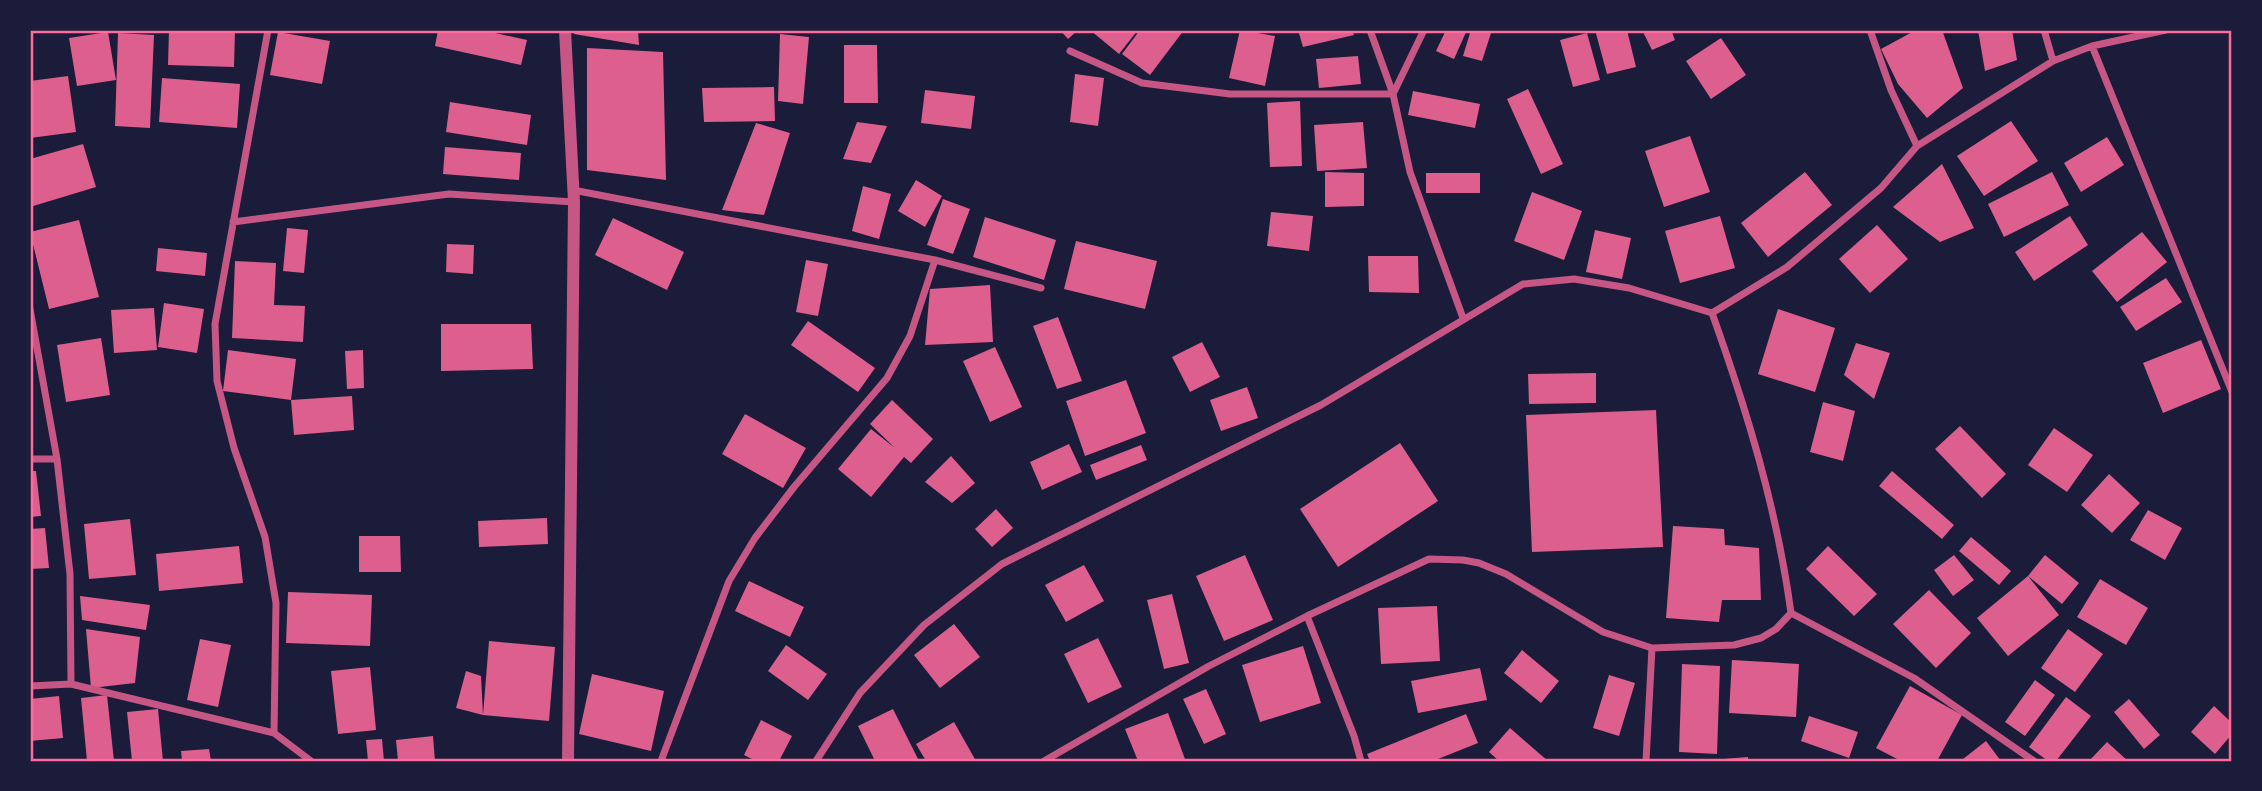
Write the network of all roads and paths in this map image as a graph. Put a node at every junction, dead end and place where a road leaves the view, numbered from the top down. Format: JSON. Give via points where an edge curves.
{"nodes":[{"id":1,"x":268,"y":30,"type":"edge"},
{"id":2,"x":565,"y":30,"type":"edge"},
{"id":3,"x":1370,"y":30,"type":"edge"},
{"id":4,"x":1424,"y":30,"type":"edge"},
{"id":5,"x":1870,"y":30,"type":"edge"},
{"id":6,"x":2044,"y":30,"type":"edge"},
{"id":7,"x":2166,"y":30,"type":"edge"},
{"id":8,"x":2092,"y":46,"type":"junction"},
{"id":9,"x":1070,"y":51,"type":"dead end"},
{"id":10,"x":2053,"y":61,"type":"junction"},
{"id":11,"x":1393,"y":94,"type":"junction"},
{"id":12,"x":1917,"y":146,"type":"junction"},
{"id":13,"x":574,"y":196,"type":"junction"},
{"id":14,"x":233,"y":222,"type":"junction"},
{"id":15,"x":935,"y":260,"type":"junction"},
{"id":16,"x":1041,"y":288,"type":"dead end"},
{"id":17,"x":30,"y":309,"type":"edge"},
{"id":18,"x":1712,"y":313,"type":"junction"},
{"id":19,"x":1463,"y":318,"type":"junction"},
{"id":20,"x":2232,"y":392,"type":"edge"},
{"id":21,"x":57,"y":458,"type":"junction"},
{"id":22,"x":30,"y":459,"type":"edge"},
{"id":23,"x":1791,"y":613,"type":"junction"},
{"id":24,"x":1307,"y":616,"type":"junction"},
{"id":25,"x":1652,"y":648,"type":"junction"},
{"id":26,"x":71,"y":684,"type":"junction"},
{"id":27,"x":30,"y":686,"type":"edge"},
{"id":28,"x":274,"y":733,"type":"junction"},
{"id":29,"x":311,"y":761,"type":"edge"},
{"id":30,"x":568,"y":761,"type":"edge"},
{"id":31,"x":661,"y":761,"type":"edge"},
{"id":32,"x":816,"y":761,"type":"edge"},
{"id":33,"x":1044,"y":761,"type":"edge"},
{"id":34,"x":1361,"y":761,"type":"edge"},
{"id":35,"x":1646,"y":761,"type":"edge"},
{"id":36,"x":2034,"y":761,"type":"edge"}],
"edges":[{"from":1,"to":14,"type":"street"},
{"from":2,"to":13,"type":"street"},
{"from":3,"to":11,"type":"street"},
{"from":4,"to":11,"type":"street"},
{"from":5,"to":12,"type":"street"},
{"from":6,"to":10,"type":"street"},
{"from":7,"to":8,"type":"street"},
{"from":8,"to":10,"type":"street"},
{"from":8,"to":20,"type":"street"},
{"from":9,"to":11,"type":"street","via":[[1142,83],[1230,94]]},
{"from":10,"to":12,"type":"street"},
{"from":11,"to":19,"type":"street","via":[[1410,172]]},
{"from":12,"to":18,"type":"street","via":[[1881,188],[1787,267]]},
{"from":13,"to":14,"type":"street","via":[[449,194]]},
{"from":13,"to":15,"type":"street"},
{"from":13,"to":30,"type":"street"},
{"from":14,"to":28,"type":"street","via":[[215,324],[217,381],[265,537],[276,603]]},
{"from":15,"to":16,"type":"street"},
{"from":15,"to":31,"type":"street","via":[[910,336],[887,378],[794,487],[729,581]]},
{"from":17,"to":21,"type":"street"},
{"from":18,"to":19,"type":"street","via":[[1629,288],[1574,279],[1523,284]]},
{"from":18,"to":23,"type":"street","via":[[1760,464],[1783,553]]},
{"from":19,"to":32,"type":"street","via":[[1321,405],[1003,564],[924,625],[860,693]]},
{"from":21,"to":22,"type":"street"},
{"from":21,"to":26,"type":"street","via":[[70,574]]},
{"from":23,"to":25,"type":"street","via":[[1761,638],[1734,645]]},
{"from":23,"to":36,"type":"street","via":[[1914,678]]},
{"from":24,"to":25,"type":"street","via":[[1429,559],[1463,560],[1506,574],[1603,632]]},
{"from":24,"to":33,"type":"street","via":[[1209,666]]},
{"from":24,"to":34,"type":"street"},
{"from":25,"to":35,"type":"street"},
{"from":26,"to":27,"type":"street"},
{"from":26,"to":28,"type":"street"},
{"from":28,"to":29,"type":"street"}]}
